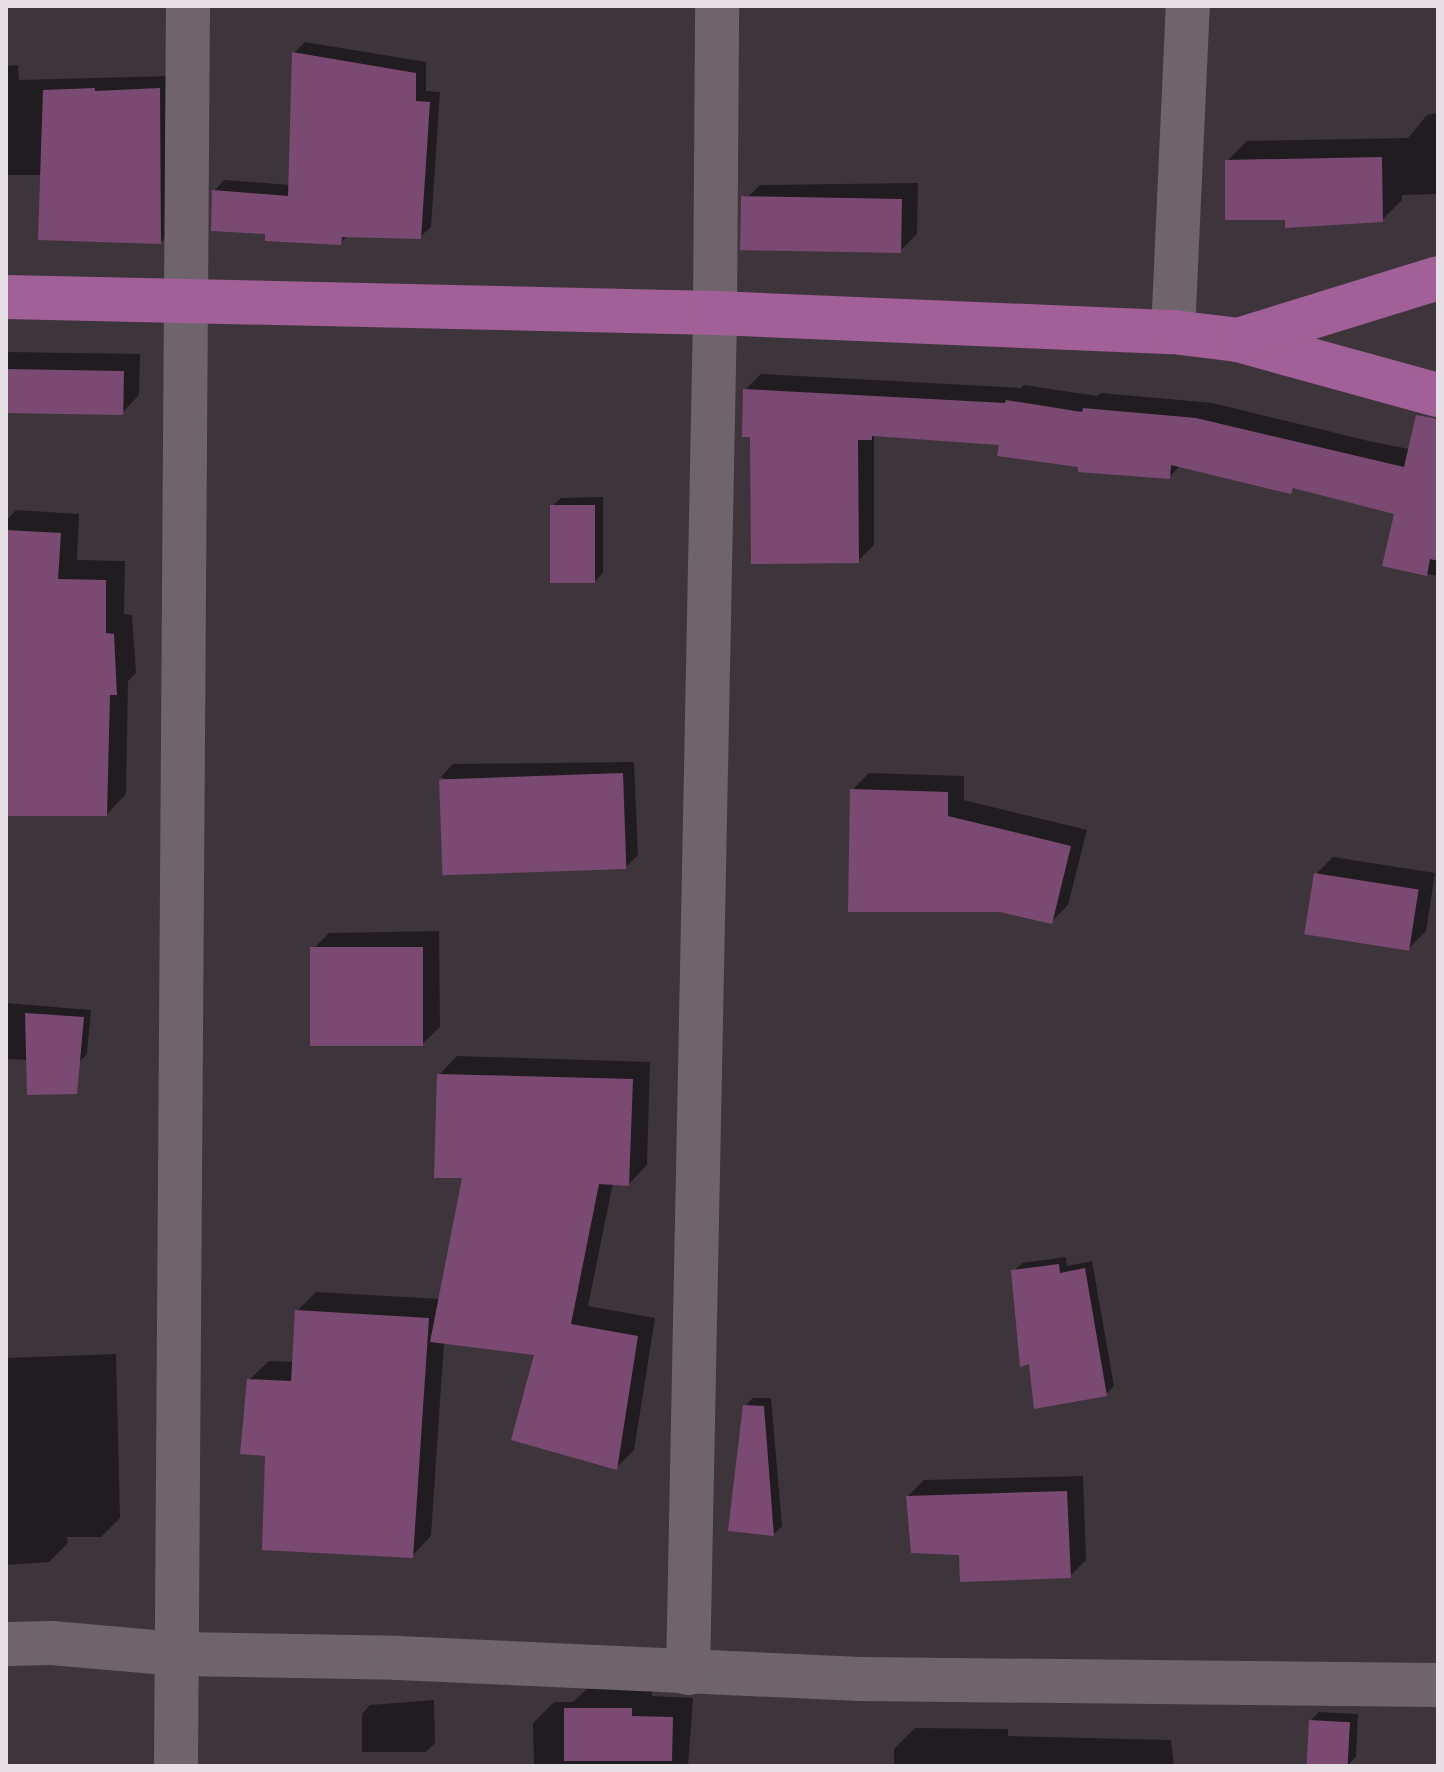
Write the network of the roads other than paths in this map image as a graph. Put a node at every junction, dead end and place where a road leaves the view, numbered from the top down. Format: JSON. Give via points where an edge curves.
{"nodes":[{"id":1,"x":188,"y":6,"type":"edge"},
{"id":2,"x":717,"y":6,"type":"edge"},
{"id":3,"x":1188,"y":6,"type":"edge"},
{"id":4,"x":1438,"y":278,"type":"edge"},
{"id":5,"x":6,"y":297,"type":"edge"},
{"id":6,"x":185,"y":302,"type":"junction"},
{"id":7,"x":715,"y":313,"type":"junction"},
{"id":8,"x":1173,"y":332,"type":"junction"},
{"id":9,"x":1238,"y":340,"type":"junction"},
{"id":10,"x":1438,"y":395,"type":"edge"},
{"id":11,"x":6,"y":1644,"type":"edge"},
{"id":12,"x":179,"y":1654,"type":"junction"},
{"id":13,"x":688,"y":1673,"type":"junction"},
{"id":14,"x":1438,"y":1685,"type":"edge"},
{"id":15,"x":176,"y":1766,"type":"edge"}],
"edges":[{"from":1,"to":6,"type":"street"},
{"from":2,"to":7,"type":"street"},
{"from":3,"to":8,"type":"street"},
{"from":4,"to":9,"type":"main road"},
{"from":5,"to":6,"type":"main road"},
{"from":6,"to":7,"type":"main road"},
{"from":6,"to":12,"type":"street"},
{"from":7,"to":8,"type":"main road"},
{"from":7,"to":13,"type":"street"},
{"from":8,"to":9,"type":"main road"},
{"from":9,"to":10,"type":"main road"},
{"from":11,"to":12,"type":"street"},
{"from":12,"to":13,"type":"street","via":[[398,1658]]},
{"from":12,"to":15,"type":"street"},
{"from":13,"to":14,"type":"street"}]}
